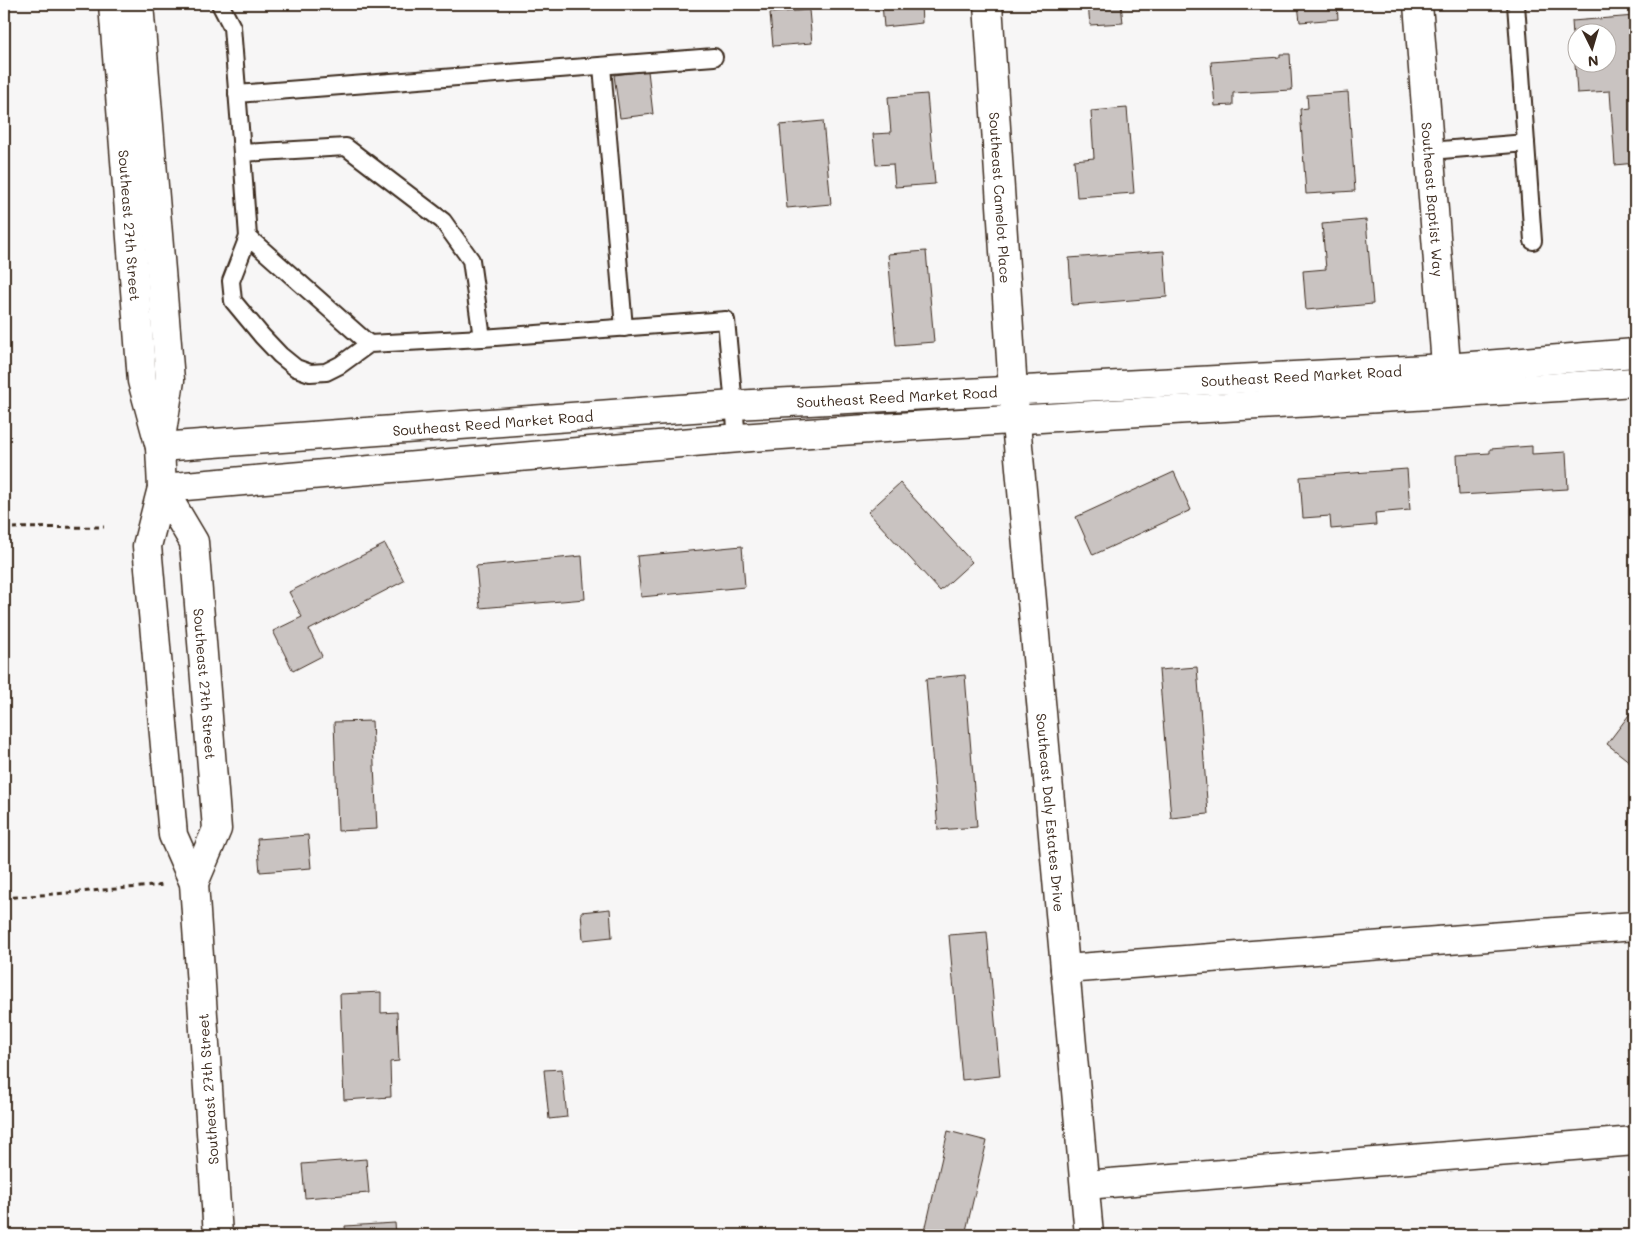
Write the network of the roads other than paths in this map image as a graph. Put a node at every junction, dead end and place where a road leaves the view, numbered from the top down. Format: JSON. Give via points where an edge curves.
{"nodes":[{"id":1,"x":112,"y":4,"type":"edge"},
{"id":2,"x":139,"y":4,"type":"edge"},
{"id":3,"x":220,"y":4,"type":"edge"},
{"id":4,"x":988,"y":4,"type":"edge"},
{"id":5,"x":1418,"y":4,"type":"edge"},
{"id":6,"x":1516,"y":4,"type":"edge"},
{"id":7,"x":714,"y":57,"type":"dead end"},
{"id":8,"x":602,"y":66,"type":"junction"},
{"id":9,"x":237,"y":94,"type":"junction"},
{"id":10,"x":1526,"y":143,"type":"junction"},
{"id":11,"x":1430,"y":152,"type":"junction"},
{"id":12,"x":242,"y":154,"type":"junction"},
{"id":13,"x":248,"y":237,"type":"junction"},
{"id":14,"x":1533,"y":241,"type":"dead end"},
{"id":15,"x":624,"y":328,"type":"junction"},
{"id":16,"x":482,"y":338,"type":"junction"},
{"id":17,"x":369,"y":344,"type":"junction"},
{"id":18,"x":1635,"y":353,"type":"edge"},
{"id":19,"x":1448,"y":381,"type":"junction"},
{"id":20,"x":1635,"y":382,"type":"edge"},
{"id":21,"x":1014,"y":390,"type":"junction"},
{"id":22,"x":734,"y":405,"type":"junction"},
{"id":23,"x":1016,"y":420,"type":"junction"},
{"id":24,"x":737,"y":438,"type":"junction"},
{"id":25,"x":160,"y":447,"type":"junction"},
{"id":26,"x":162,"y":488,"type":"junction"},
{"id":27,"x":194,"y":883,"type":"junction"},
{"id":28,"x":1635,"y":926,"type":"edge"},
{"id":29,"x":1065,"y":969,"type":"junction"},
{"id":30,"x":1635,"y":1141,"type":"edge"},
{"id":31,"x":1085,"y":1185,"type":"junction"},
{"id":32,"x":218,"y":1235,"type":"edge"},
{"id":33,"x":1089,"y":1235,"type":"edge"}],
"edges":[{"from":1,"to":25,"type":"main road","name":"Southeast 27th Street","via":[[142,381]]},
{"from":2,"to":25,"type":"main road","name":"Southeast 27th Street","via":[[170,380]]},
{"from":3,"to":9,"type":"lane","via":[[232,27]]},
{"from":4,"to":21,"type":"main road","name":"Southeast Camelot Place"},
{"from":5,"to":11,"type":"main road","name":"Southeast Baptist Way"},
{"from":6,"to":10,"type":"lane"},
{"from":7,"to":8,"type":"lane"},
{"from":8,"to":9,"type":"lane"},
{"from":8,"to":15,"type":"lane"},
{"from":9,"to":12,"type":"lane"},
{"from":10,"to":11,"type":"lane"},
{"from":10,"to":14,"type":"lane"},
{"from":11,"to":19,"type":"main road","name":"Southeast Baptist Way"},
{"from":12,"to":13,"type":"lane"},
{"from":12,"to":16,"type":"lane","via":[[346,147],[443,221],[471,260]]},
{"from":13,"to":17,"type":"lane"},
{"from":13,"to":17,"type":"lane","via":[[231,281],[233,301],[280,355],[296,368],[310,373],[326,372]]},
{"from":15,"to":16,"type":"lane"},
{"from":15,"to":22,"type":"lane","via":[[726,320]]},
{"from":16,"to":17,"type":"lane"},
{"from":18,"to":19,"type":"main road","name":"Southeast Reed Market Road"},
{"from":19,"to":20,"type":"main road","name":"Southeast Reed Market Road"},
{"from":19,"to":21,"type":"main road","name":"Southeast Reed Market Road"},
{"from":19,"to":23,"type":"main road","name":"Southeast Reed Market Road"},
{"from":21,"to":22,"type":"main road","name":"Southeast Reed Market Road"},
{"from":21,"to":23,"type":"main road","name":"Southeast Daly Estates Drive"},
{"from":22,"to":24,"type":"lane"},
{"from":22,"to":25,"type":"main road","name":"Southeast Reed Market Road"},
{"from":23,"to":24,"type":"main road","name":"Southeast Reed Market Road"},
{"from":23,"to":29,"type":"main road","name":"Southeast Daly Estates Drive"},
{"from":24,"to":26,"type":"main road","name":"Southeast Reed Market Road"},
{"from":25,"to":26,"type":"main road","name":"Southeast 27th Street"},
{"from":26,"to":27,"type":"main road","name":"Southeast 27th Street","via":[[146,546],[173,835]]},
{"from":26,"to":27,"type":"main road","name":"Southeast 27th Street","via":[[194,542],[198,582],[217,829]]},
{"from":27,"to":32,"type":"main road","name":"Southeast 27th Street"},
{"from":28,"to":29,"type":"main road"},
{"from":29,"to":31,"type":"main road","name":"Southeast Daly Estates Drive"},
{"from":30,"to":31,"type":"main road"},
{"from":31,"to":33,"type":"main road","name":"Southeast Daly Estates Drive"}]}
